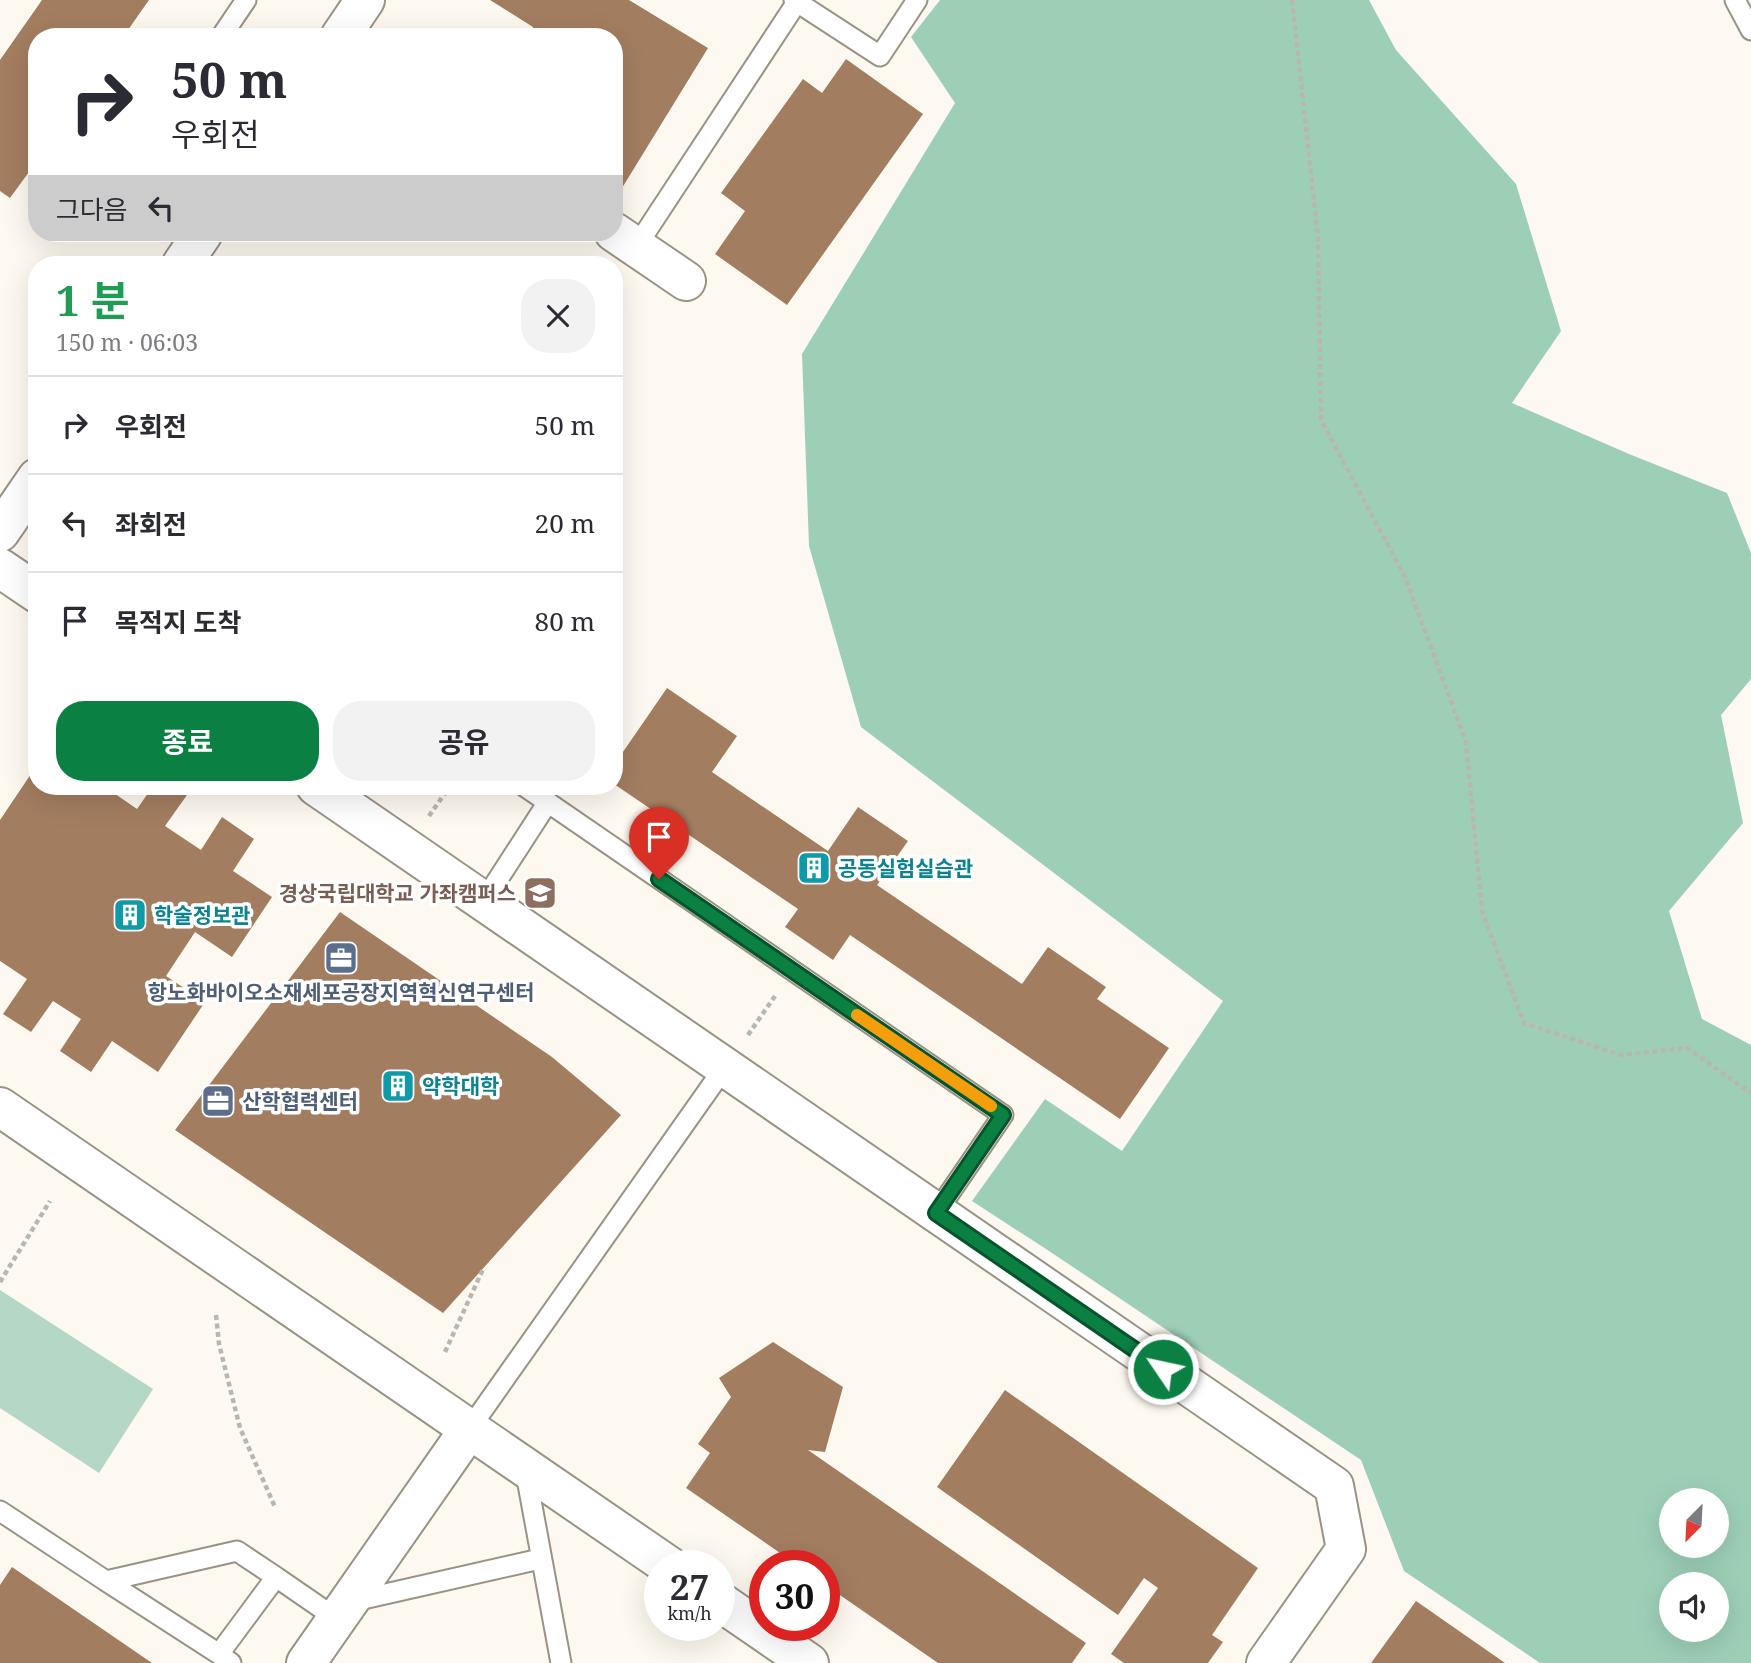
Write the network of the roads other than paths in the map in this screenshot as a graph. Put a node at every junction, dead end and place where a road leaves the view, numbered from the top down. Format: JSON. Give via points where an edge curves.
{"nodes":[{"id":1,"x":246,"y":0,"type":"edge"},
{"id":2,"x":365,"y":0,"type":"edge"},
{"id":3,"x":917,"y":0,"type":"edge"},
{"id":4,"x":1735,"y":0,"type":"edge"},
{"id":5,"x":796,"y":1,"type":"edge"},
{"id":6,"x":227,"y":28,"type":"edge"},
{"id":7,"x":346,"y":28,"type":"edge"},
{"id":8,"x":1751,"y":30,"type":"edge"},
{"id":9,"x":625,"y":240,"type":"edge"},
{"id":10,"x":686,"y":281,"type":"dead end"},
{"id":11,"x":28,"y":491,"type":"edge"},
{"id":12,"x":0,"y":532,"type":"edge"},
{"id":13,"x":0,"y":568,"type":"edge"},
{"id":14,"x":28,"y":587,"type":"edge"},
{"id":15,"x":329,"y":795,"type":"edge"},
{"id":16,"x":538,"y":795,"type":"edge"},
{"id":17,"x":548,"y":802,"type":"junction"},
{"id":18,"x":484,"y":901,"type":"junction"},
{"id":19,"x":724,"y":1068,"type":"junction"},
{"id":20,"x":0,"y":1107,"type":"edge"},
{"id":21,"x":936,"y":1213,"type":"junction"},
{"id":22,"x":470,"y":1428,"type":"junction"},
{"id":23,"x":525,"y":1467,"type":"junction"},
{"id":24,"x":0,"y":1511,"type":"edge"},
{"id":25,"x":646,"y":1550,"type":"edge"},
{"id":26,"x":540,"y":1559,"type":"junction"},
{"id":27,"x":276,"y":1577,"type":"junction"},
{"id":28,"x":106,"y":1581,"type":"junction"},
{"id":29,"x":343,"y":1610,"type":"junction"},
{"id":30,"x":735,"y":1612,"type":"edge"},
{"id":31,"x":225,"y":1659,"type":"edge"},
{"id":32,"x":306,"y":1663,"type":"edge"},
{"id":33,"x":561,"y":1663,"type":"edge"},
{"id":34,"x":809,"y":1663,"type":"edge"},
{"id":35,"x":1266,"y":1663,"type":"edge"}],
"edges":[{"from":1,"to":6,"type":"lane"},
{"from":2,"to":7,"type":"street"},
{"from":3,"to":5,"type":"lane","via":[[880,56]]},
{"from":4,"to":8,"type":"lane"},
{"from":5,"to":9,"type":"lane"},
{"from":9,"to":10,"type":"street"},
{"from":11,"to":12,"type":"street"},
{"from":13,"to":14,"type":"street"},
{"from":15,"to":18,"type":"street"},
{"from":16,"to":17,"type":"lane"},
{"from":17,"to":18,"type":"lane"},
{"from":17,"to":21,"type":"lane","via":[[1003,1115]]},
{"from":18,"to":19,"type":"street"},
{"from":19,"to":21,"type":"street"},
{"from":19,"to":22,"type":"lane"},
{"from":20,"to":22,"type":"street"},
{"from":21,"to":35,"type":"street","via":[[1334,1486],[1346,1549]]},
{"from":22,"to":23,"type":"street"},
{"from":22,"to":29,"type":"street"},
{"from":23,"to":25,"type":"street"},
{"from":23,"to":26,"type":"lane"},
{"from":24,"to":28,"type":"lane"},
{"from":26,"to":29,"type":"lane"},
{"from":26,"to":33,"type":"lane"},
{"from":27,"to":28,"type":"lane","via":[[237,1551]]},
{"from":27,"to":29,"type":"lane"},
{"from":27,"to":31,"type":"lane"},
{"from":28,"to":31,"type":"lane"},
{"from":29,"to":32,"type":"street"},
{"from":30,"to":34,"type":"street"}]}
